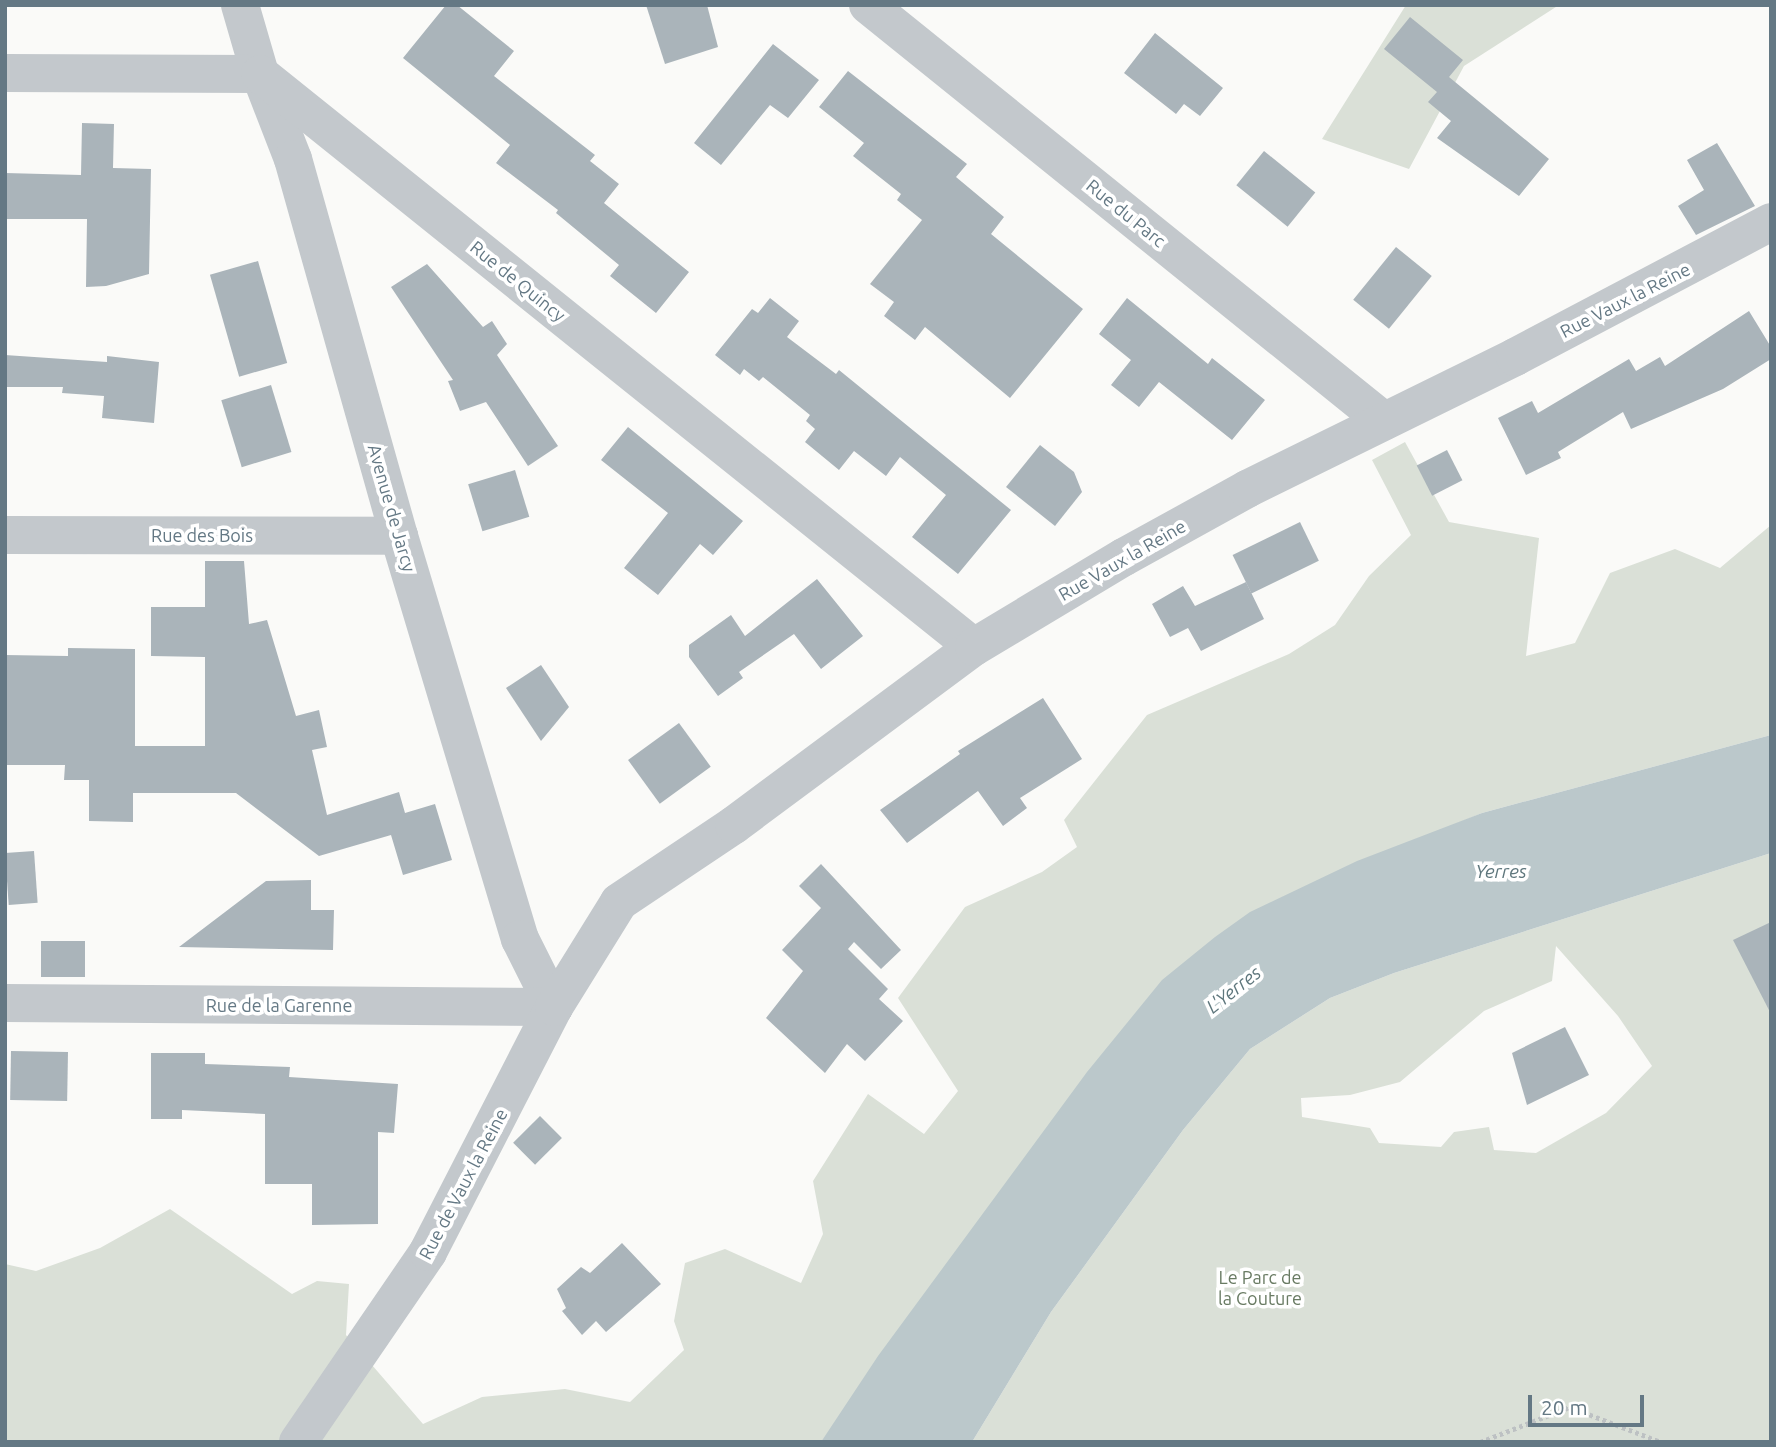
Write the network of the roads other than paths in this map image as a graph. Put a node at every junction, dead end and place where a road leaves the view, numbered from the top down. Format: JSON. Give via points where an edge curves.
{"nodes":[{"id":1,"x":240,"y":5,"type":"edge"},
{"id":2,"x":869,"y":5,"type":"edge"},
{"id":3,"x":5,"y":73,"type":"edge"},
{"id":4,"x":260,"y":74,"type":"junction"},
{"id":5,"x":1771,"y":222,"type":"edge"},
{"id":6,"x":1384,"y":421,"type":"junction"},
{"id":7,"x":5,"y":535,"type":"edge"},
{"id":8,"x":399,"y":536,"type":"junction"},
{"id":9,"x":974,"y":647,"type":"junction"},
{"id":10,"x":5,"y":1003,"type":"edge"},
{"id":11,"x":554,"y":1007,"type":"junction"},
{"id":12,"x":298,"y":1442,"type":"edge"}],
"edges":[{"from":1,"to":4,"type":"street","name":"Avenue de Jarcy"},
{"from":2,"to":6,"type":"street","name":"Rue du Parc"},
{"from":3,"to":4,"type":"street"},
{"from":4,"to":8,"type":"street","name":"Avenue de Jarcy","via":[[293,159]]},
{"from":4,"to":9,"type":"street","name":"Rue de Quincy"},
{"from":5,"to":6,"type":"street","name":"Rue Vaux la Reine"},
{"from":6,"to":9,"type":"street","name":"Rue Vaux la Reine","via":[[1225,501]]},
{"from":7,"to":8,"type":"street","name":"Rue des Bois"},
{"from":8,"to":11,"type":"street","name":"Avenue de Jarcy","via":[[520,939]]},
{"from":9,"to":11,"type":"street","name":"Rue Vaux la Reine","via":[[734,825],[620,902]]},
{"from":10,"to":11,"type":"street","name":"Rue de la Garenne"},
{"from":11,"to":12,"type":"street","name":"Rue de Vaux la Reine","via":[[428,1252]]}]}
